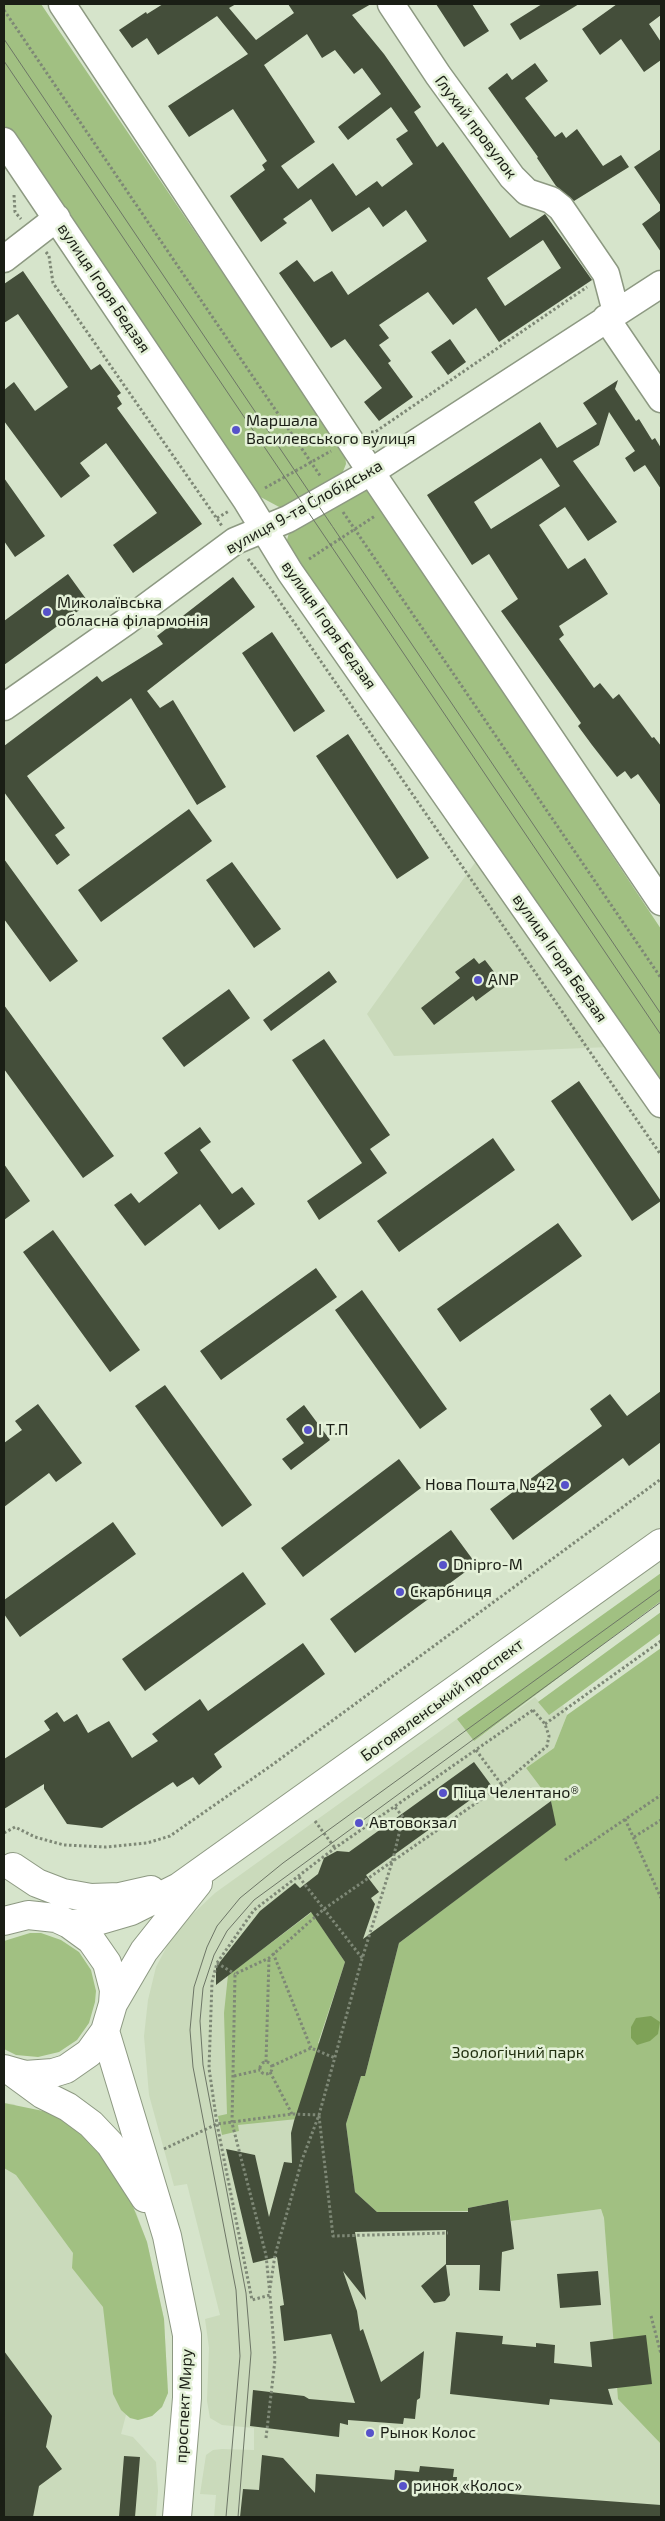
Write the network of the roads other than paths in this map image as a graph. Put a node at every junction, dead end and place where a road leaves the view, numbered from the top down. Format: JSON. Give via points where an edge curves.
{"nodes":[{"id":1,"x":391,"y":4,"type":"edge"},
{"id":2,"x":69,"y":6,"type":"edge"},
{"id":3,"x":4,"y":141,"type":"edge"},
{"id":4,"x":58,"y":218,"type":"junction"},
{"id":5,"x":4,"y":259,"type":"edge"},
{"id":6,"x":661,"y":284,"type":"edge"},
{"id":7,"x":611,"y":315,"type":"junction"},
{"id":8,"x":661,"y":399,"type":"edge"},
{"id":9,"x":371,"y":472,"type":"junction"},
{"id":10,"x":264,"y":529,"type":"junction"},
{"id":11,"x":4,"y":708,"type":"edge"},
{"id":12,"x":661,"y":902,"type":"edge"},
{"id":13,"x":661,"y":1104,"type":"edge"},
{"id":14,"x":661,"y":1543,"type":"edge"},
{"id":15,"x":8,"y":1861,"type":"edge"},
{"id":16,"x":212,"y":1865,"type":"junction"},
{"id":17,"x":4,"y":1921,"type":"edge"},
{"id":18,"x":63,"y":1921,"type":"junction"},
{"id":19,"x":113,"y":2004,"type":"junction"},
{"id":20,"x":105,"y":2031,"type":"junction"},
{"id":21,"x":6,"y":2078,"type":"edge"},
{"id":22,"x":167,"y":2236,"type":"junction"},
{"id":23,"x":177,"y":2517,"type":"edge"}],
"edges":[{"from":1,"to":7,"type":"street","name":"Глухий провулок","via":[[512,177],[527,192],[551,200],[561,208],[606,274]]},
{"from":2,"to":9,"type":"street"},
{"from":3,"to":4,"type":"street","name":"вулиця Ігоря Бедзая"},
{"from":4,"to":5,"type":"street"},
{"from":4,"to":10,"type":"street","name":"вулиця Ігоря Бедзая"},
{"from":6,"to":7,"type":"street","name":"вулиця 9-та Слобідська"},
{"from":7,"to":8,"type":"street","name":"Глухий провулок"},
{"from":7,"to":9,"type":"street","name":"вулиця 9-та Слобідська"},
{"from":9,"to":10,"type":"street","name":"вулиця 9-та Слобідська"},
{"from":9,"to":12,"type":"street"},
{"from":10,"to":11,"type":"street","name":"вулиця 9-та Слобідська","via":[[234,542]]},
{"from":10,"to":13,"type":"street","name":"вулиця Ігоря Бедзая","via":[[290,572]]},
{"from":14,"to":16,"type":"main road","name":"Богоявленський проспект"},
{"from":15,"to":16,"type":"main road","via":[[46,1886],[91,1898],[120,1897],[148,1891]]},
{"from":15,"to":18,"type":"main road"},
{"from":16,"to":18,"type":"main road","name":"Богоявленський проспект","via":[[132,1911],[90,1923]]},
{"from":16,"to":19,"type":"main road","name":"Богоявленський проспект","via":[[144,1951]]},
{"from":17,"to":18,"type":"main road","name":"Богоявленський проспект","via":[[28,1915]]},
{"from":18,"to":19,"type":"main road","via":[[91,1940],[107,1963],[114,1990]]},
{"from":19,"to":20,"type":"main road","name":"Богоявленський проспект"},
{"from":20,"to":21,"type":"main road","name":"Богоявленський проспект","via":[[89,2053],[66,2069]]},
{"from":20,"to":22,"type":"main road","name":"проспект Миру"},
{"from":21,"to":22,"type":"main road","name":"проспект Миру","via":[[68,2107],[91,2124],[127,2166]]},
{"from":22,"to":23,"type":"main road","name":"проспект Миру","via":[[183,2309],[188,2363]]}]}
